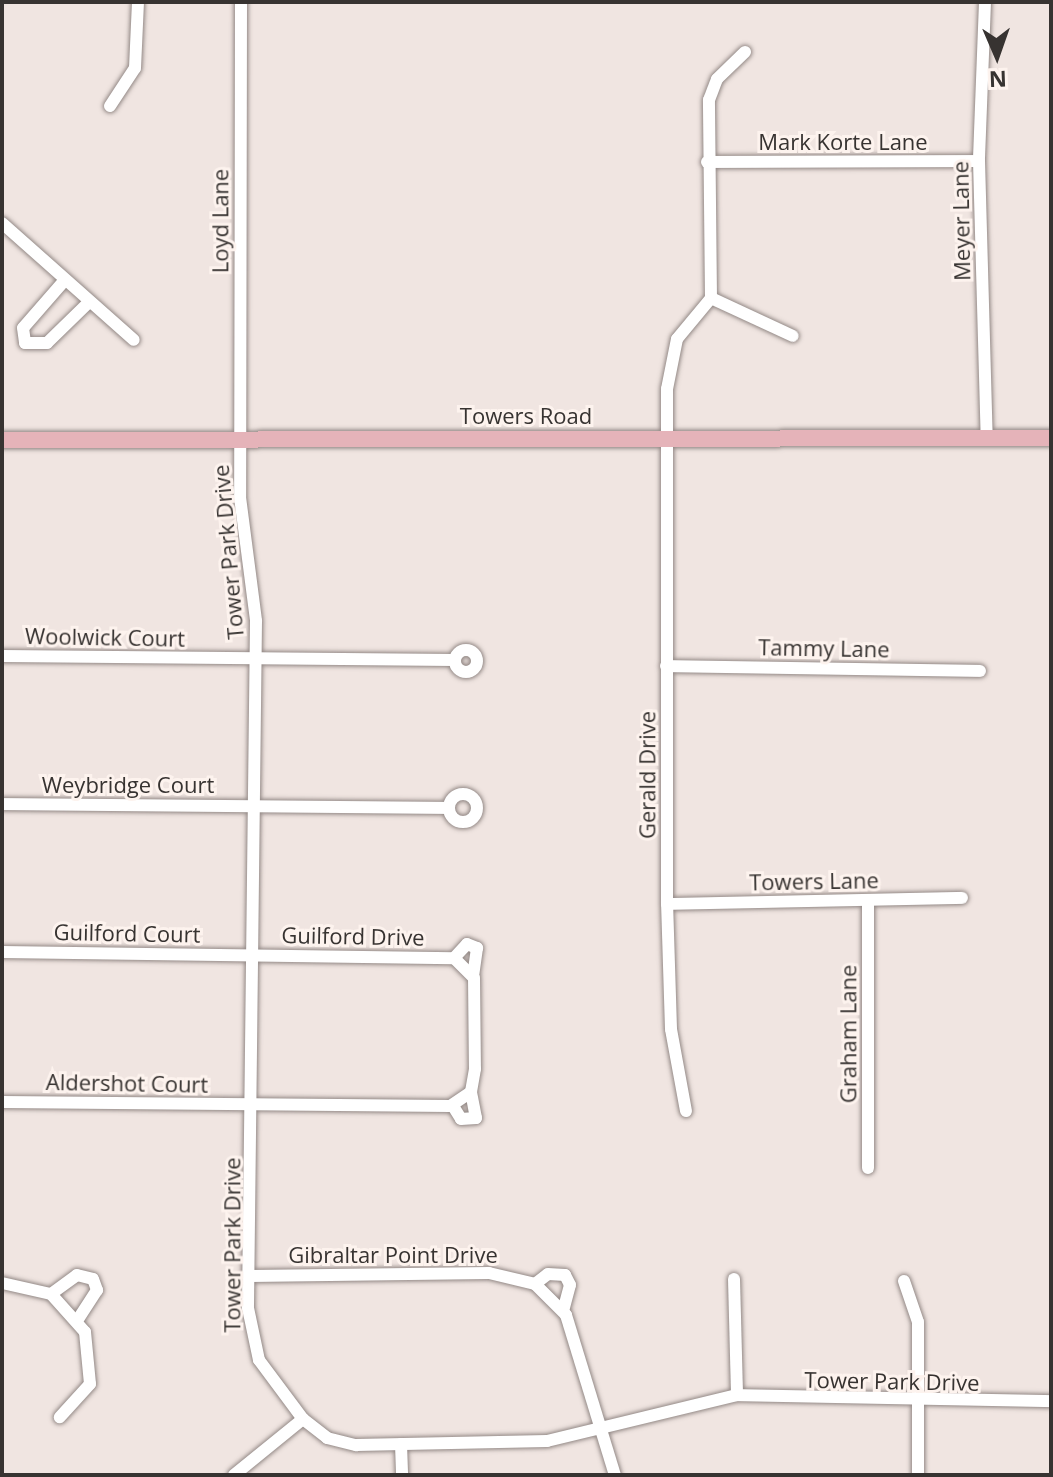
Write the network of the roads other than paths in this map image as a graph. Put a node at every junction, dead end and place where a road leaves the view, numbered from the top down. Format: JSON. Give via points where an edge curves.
{"nodes":[{"id":1,"x":138,"y":2,"type":"edge"},
{"id":2,"x":241,"y":2,"type":"edge"},
{"id":3,"x":985,"y":2,"type":"edge"},
{"id":4,"x":745,"y":52,"type":"dead end"},
{"id":5,"x":110,"y":106,"type":"dead end"},
{"id":6,"x":979,"y":161,"type":"junction"},
{"id":7,"x":707,"y":162,"type":"junction"},
{"id":8,"x":2,"y":223,"type":"edge"},
{"id":9,"x":64,"y":281,"type":"junction"},
{"id":10,"x":711,"y":298,"type":"junction"},
{"id":11,"x":88,"y":303,"type":"junction"},
{"id":12,"x":793,"y":336,"type":"dead end"},
{"id":13,"x":134,"y":340,"type":"dead end"},
{"id":14,"x":667,"y":437,"type":"junction"},
{"id":15,"x":1051,"y":438,"type":"edge"},
{"id":16,"x":239,"y":439,"type":"junction"},
{"id":17,"x":987,"y":439,"type":"junction"},
{"id":18,"x":2,"y":440,"type":"edge"},
{"id":19,"x":2,"y":656,"type":"edge"},
{"id":20,"x":256,"y":659,"type":"junction"},
{"id":21,"x":455,"y":660,"type":"dead end"},
{"id":22,"x":666,"y":666,"type":"junction"},
{"id":23,"x":980,"y":671,"type":"dead end"},
{"id":24,"x":2,"y":804,"type":"edge"},
{"id":25,"x":254,"y":806,"type":"junction"},
{"id":26,"x":449,"y":808,"type":"dead end"},
{"id":27,"x":962,"y":898,"type":"dead end"},
{"id":28,"x":868,"y":900,"type":"junction"},
{"id":29,"x":667,"y":904,"type":"junction"},
{"id":30,"x":2,"y":952,"type":"edge"},
{"id":31,"x":251,"y":955,"type":"junction"},
{"id":32,"x":454,"y":958,"type":"junction"},
{"id":33,"x":473,"y":976,"type":"junction"},
{"id":34,"x":471,"y":1092,"type":"junction"},
{"id":35,"x":2,"y":1102,"type":"edge"},
{"id":36,"x":251,"y":1105,"type":"junction"},
{"id":37,"x":453,"y":1106,"type":"junction"},
{"id":38,"x":686,"y":1111,"type":"dead end"},
{"id":39,"x":868,"y":1168,"type":"dead end"},
{"id":40,"x":250,"y":1276,"type":"junction"},
{"id":41,"x":734,"y":1279,"type":"dead end"},
{"id":42,"x":904,"y":1281,"type":"dead end"},
{"id":43,"x":2,"y":1283,"type":"edge"},
{"id":44,"x":535,"y":1284,"type":"junction"},
{"id":45,"x":51,"y":1294,"type":"junction"},
{"id":46,"x":563,"y":1311,"type":"junction"},
{"id":47,"x":79,"y":1318,"type":"junction"},
{"id":48,"x":737,"y":1395,"type":"junction"},
{"id":49,"x":918,"y":1401,"type":"junction"},
{"id":50,"x":1051,"y":1401,"type":"edge"},
{"id":51,"x":60,"y":1417,"type":"dead end"},
{"id":52,"x":303,"y":1419,"type":"junction"},
{"id":53,"x":601,"y":1428,"type":"junction"},
{"id":54,"x":401,"y":1444,"type":"junction"},
{"id":55,"x":234,"y":1475,"type":"edge"},
{"id":56,"x":402,"y":1475,"type":"edge"},
{"id":57,"x":615,"y":1475,"type":"edge"},
{"id":58,"x":918,"y":1475,"type":"edge"}],
"edges":[{"from":1,"to":5,"type":"street","via":[[135,68]]},
{"from":2,"to":16,"type":"street","name":"Loyd Lane"},
{"from":3,"to":6,"type":"street","name":"Meyer Lane"},
{"from":4,"to":7,"type":"street","via":[[717,79],[709,100]]},
{"from":6,"to":7,"type":"street","name":"Mark Korte Lane"},
{"from":6,"to":17,"type":"street","name":"Meyer Lane"},
{"from":7,"to":10,"type":"street"},
{"from":8,"to":9,"type":"street"},
{"from":9,"to":11,"type":"street"},
{"from":9,"to":11,"type":"street","via":[[23,328],[25,343],[47,343]]},
{"from":10,"to":12,"type":"street"},
{"from":10,"to":14,"type":"street","name":"Gerald Drive","via":[[677,339]]},
{"from":11,"to":13,"type":"street"},
{"from":14,"to":16,"type":"main road","name":"Towers Road"},
{"from":14,"to":17,"type":"main road","name":"Towers Road"},
{"from":14,"to":22,"type":"street","name":"Gerald Drive"},
{"from":15,"to":17,"type":"main road","name":"Towers Road"},
{"from":16,"to":18,"type":"main road","name":"Towers Road"},
{"from":16,"to":20,"type":"street","name":"Tower Park Drive"},
{"from":19,"to":20,"type":"street","name":"Woolwick Court"},
{"from":20,"to":21,"type":"street","name":"Woolwick Court"},
{"from":20,"to":25,"type":"street","name":"Tower Park Drive"},
{"from":22,"to":23,"type":"street","name":"Tammy Lane"},
{"from":22,"to":29,"type":"street","name":"Gerald Drive"},
{"from":24,"to":25,"type":"street","name":"Weybridge Court"},
{"from":25,"to":26,"type":"street","name":"Weybridge Court"},
{"from":25,"to":31,"type":"street","name":"Tower Park Drive"},
{"from":27,"to":28,"type":"street","name":"Towers Lane"},
{"from":28,"to":29,"type":"street","name":"Towers Lane"},
{"from":28,"to":39,"type":"street","name":"Graham Lane"},
{"from":29,"to":38,"type":"street","name":"Gerald Drive","via":[[671,1029]]},
{"from":30,"to":31,"type":"street","name":"Guilford Court"},
{"from":31,"to":32,"type":"street","name":"Guilford Drive"},
{"from":31,"to":36,"type":"street","name":"Tower Park Drive"},
{"from":32,"to":33,"type":"street","name":"Guilford Drive"},
{"from":32,"to":33,"type":"street","name":"Guilford Drive","via":[[467,944],[477,948]]},
{"from":33,"to":34,"type":"street","name":"Guilford Drive"},
{"from":34,"to":37,"type":"street"},
{"from":34,"to":37,"type":"street","name":"Guilford Drive","via":[[476,1118],[461,1119]]},
{"from":35,"to":36,"type":"street","name":"Aldershot Court"},
{"from":36,"to":37,"type":"street","name":"Guilford Drive"},
{"from":36,"to":40,"type":"street","name":"Tower Park Drive"},
{"from":40,"to":44,"type":"street","name":"Gibraltar Point Drive","via":[[489,1273]]},
{"from":40,"to":52,"type":"street","name":"Tower Park Drive","via":[[251,1339]]},
{"from":41,"to":48,"type":"street"},
{"from":42,"to":49,"type":"street","via":[[918,1322]]},
{"from":43,"to":45,"type":"street"},
{"from":44,"to":46,"type":"street","name":"Gibraltar Point Drive"},
{"from":44,"to":46,"type":"street","name":"Gibraltar Point Drive","via":[[554,1273],[568,1278]]},
{"from":45,"to":47,"type":"street"},
{"from":45,"to":47,"type":"street","via":[[77,1275],[93,1279],[97,1290]]},
{"from":46,"to":53,"type":"street","name":"Gibraltar Point Drive"},
{"from":47,"to":51,"type":"street","via":[[92,1377]]},
{"from":48,"to":49,"type":"street","name":"Tower Park Drive"},
{"from":48,"to":53,"type":"street","name":"Tower Park Drive"},
{"from":49,"to":50,"type":"street","name":"Tower Park Drive"},
{"from":49,"to":58,"type":"street"},
{"from":52,"to":54,"type":"street","name":"Tower Park Drive","via":[[342,1443]]},
{"from":52,"to":55,"type":"street"},
{"from":53,"to":54,"type":"street","name":"Tower Park Drive","via":[[547,1441]]},
{"from":53,"to":57,"type":"street","name":"Gibraltar Point Drive"},
{"from":54,"to":56,"type":"street"}]}
